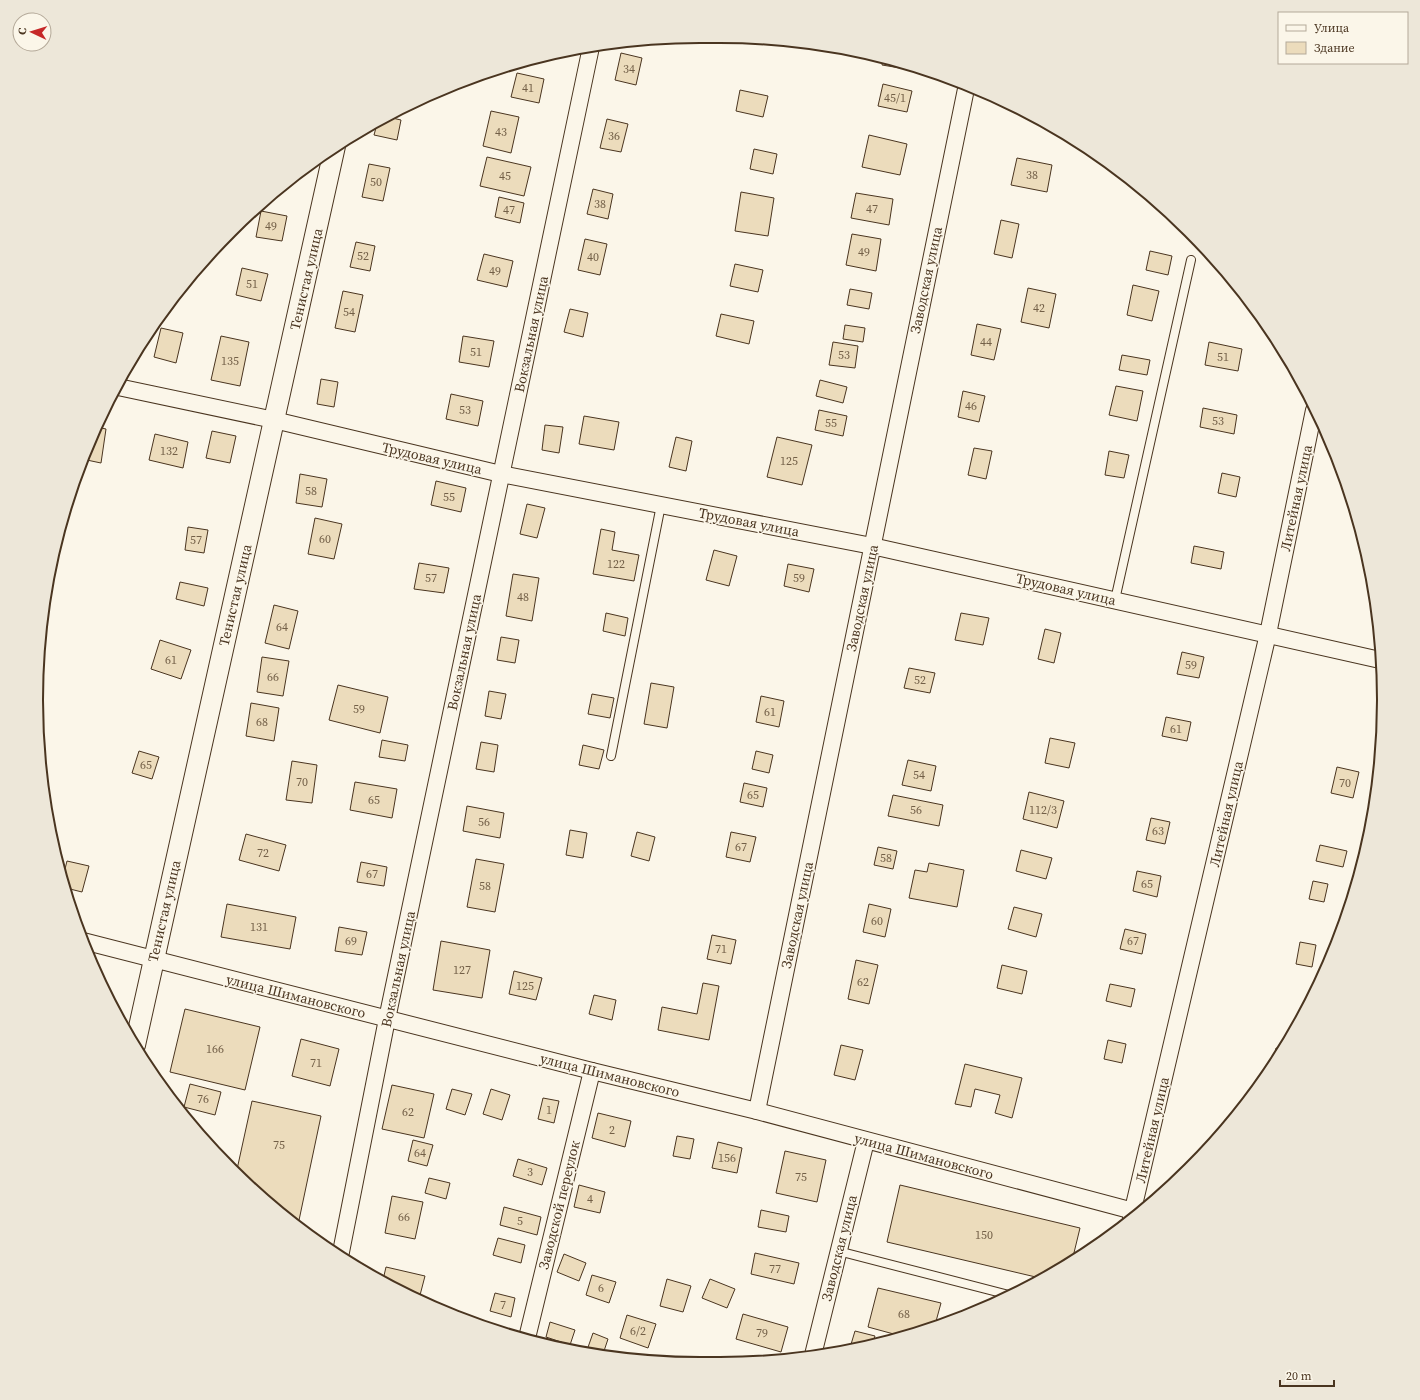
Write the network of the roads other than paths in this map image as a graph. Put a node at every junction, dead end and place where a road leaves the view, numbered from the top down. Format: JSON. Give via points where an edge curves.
{"nodes":[{"id":1,"x":590,"y":53,"type":"edge"},
{"id":2,"x":965,"y":91,"type":"edge"},
{"id":3,"x":333,"y":156,"type":"edge"},
{"id":4,"x":1191,"y":260,"type":"dead end"},
{"id":5,"x":122,"y":388,"type":"edge"},
{"id":6,"x":1313,"y":417,"type":"edge"},
{"id":7,"x":274,"y":420,"type":"junction"},
{"id":8,"x":501,"y":474,"type":"junction"},
{"id":9,"x":661,"y":505,"type":"junction"},
{"id":10,"x":872,"y":546,"type":"junction"},
{"id":11,"x":1115,"y":600,"type":"junction"},
{"id":12,"x":1268,"y":634,"type":"junction"},
{"id":13,"x":1376,"y":659,"type":"edge"},
{"id":14,"x":611,"y":756,"type":"dead end"},
{"id":15,"x":90,"y":943,"type":"edge"},
{"id":16,"x":153,"y":959,"type":"junction"},
{"id":17,"x":387,"y":1019,"type":"junction"},
{"id":18,"x":137,"y":1037,"type":"edge"},
{"id":19,"x":592,"y":1071,"type":"junction"},
{"id":20,"x":757,"y":1111,"type":"junction"},
{"id":21,"x":866,"y":1141,"type":"junction"},
{"id":22,"x":1135,"y":1209,"type":"edge"},
{"id":23,"x":1130,"y":1213,"type":"edge"},
{"id":24,"x":341,"y":1250,"type":"edge"},
{"id":25,"x":838,"y":1251,"type":"junction"},
{"id":26,"x":1002,"y":1293,"type":"edge"},
{"id":27,"x":528,"y":1334,"type":"edge"},
{"id":28,"x":814,"y":1350,"type":"edge"}],
"edges":[{"from":1,"to":8,"type":"street","name":"Вокзальная улица"},
{"from":2,"to":10,"type":"street","name":"Заводская улица"},
{"from":3,"to":7,"type":"street","name":"Тенистая улица"},
{"from":4,"to":11,"type":"lane"},
{"from":5,"to":7,"type":"street","name":"Трудовая улица"},
{"from":6,"to":12,"type":"street","name":"Литейная улица"},
{"from":7,"to":8,"type":"street","name":"Трудовая улица"},
{"from":7,"to":16,"type":"street","name":"Тенистая улица"},
{"from":8,"to":9,"type":"street","name":"Трудовая улица"},
{"from":8,"to":17,"type":"street","name":"Вокзальная улица"},
{"from":9,"to":10,"type":"street","name":"Трудовая улица"},
{"from":9,"to":14,"type":"lane"},
{"from":10,"to":11,"type":"street","name":"Трудовая улица"},
{"from":10,"to":20,"type":"street","name":"Заводская улица"},
{"from":11,"to":12,"type":"street","name":"Трудовая улица"},
{"from":12,"to":13,"type":"street","name":"Трудовая улица"},
{"from":12,"to":22,"type":"street","name":"Литейная улица"},
{"from":15,"to":16,"type":"street","name":"улица Шимановского"},
{"from":16,"to":17,"type":"street","name":"улица Шимановского"},
{"from":16,"to":18,"type":"street","name":"Тенистая улица"},
{"from":17,"to":19,"type":"street","name":"улица Шимановского"},
{"from":17,"to":24,"type":"street","name":"Вокзальная улица"},
{"from":19,"to":20,"type":"street","name":"улица Шимановского"},
{"from":19,"to":27,"type":"street","name":"Заводской переулок"},
{"from":20,"to":21,"type":"street","name":"улица Шимановского"},
{"from":21,"to":23,"type":"street","name":"улица Шимановского"},
{"from":21,"to":25,"type":"street","name":"Заводская улица"},
{"from":25,"to":26,"type":"lane"},
{"from":25,"to":28,"type":"street","name":"Заводская улица"}]}
